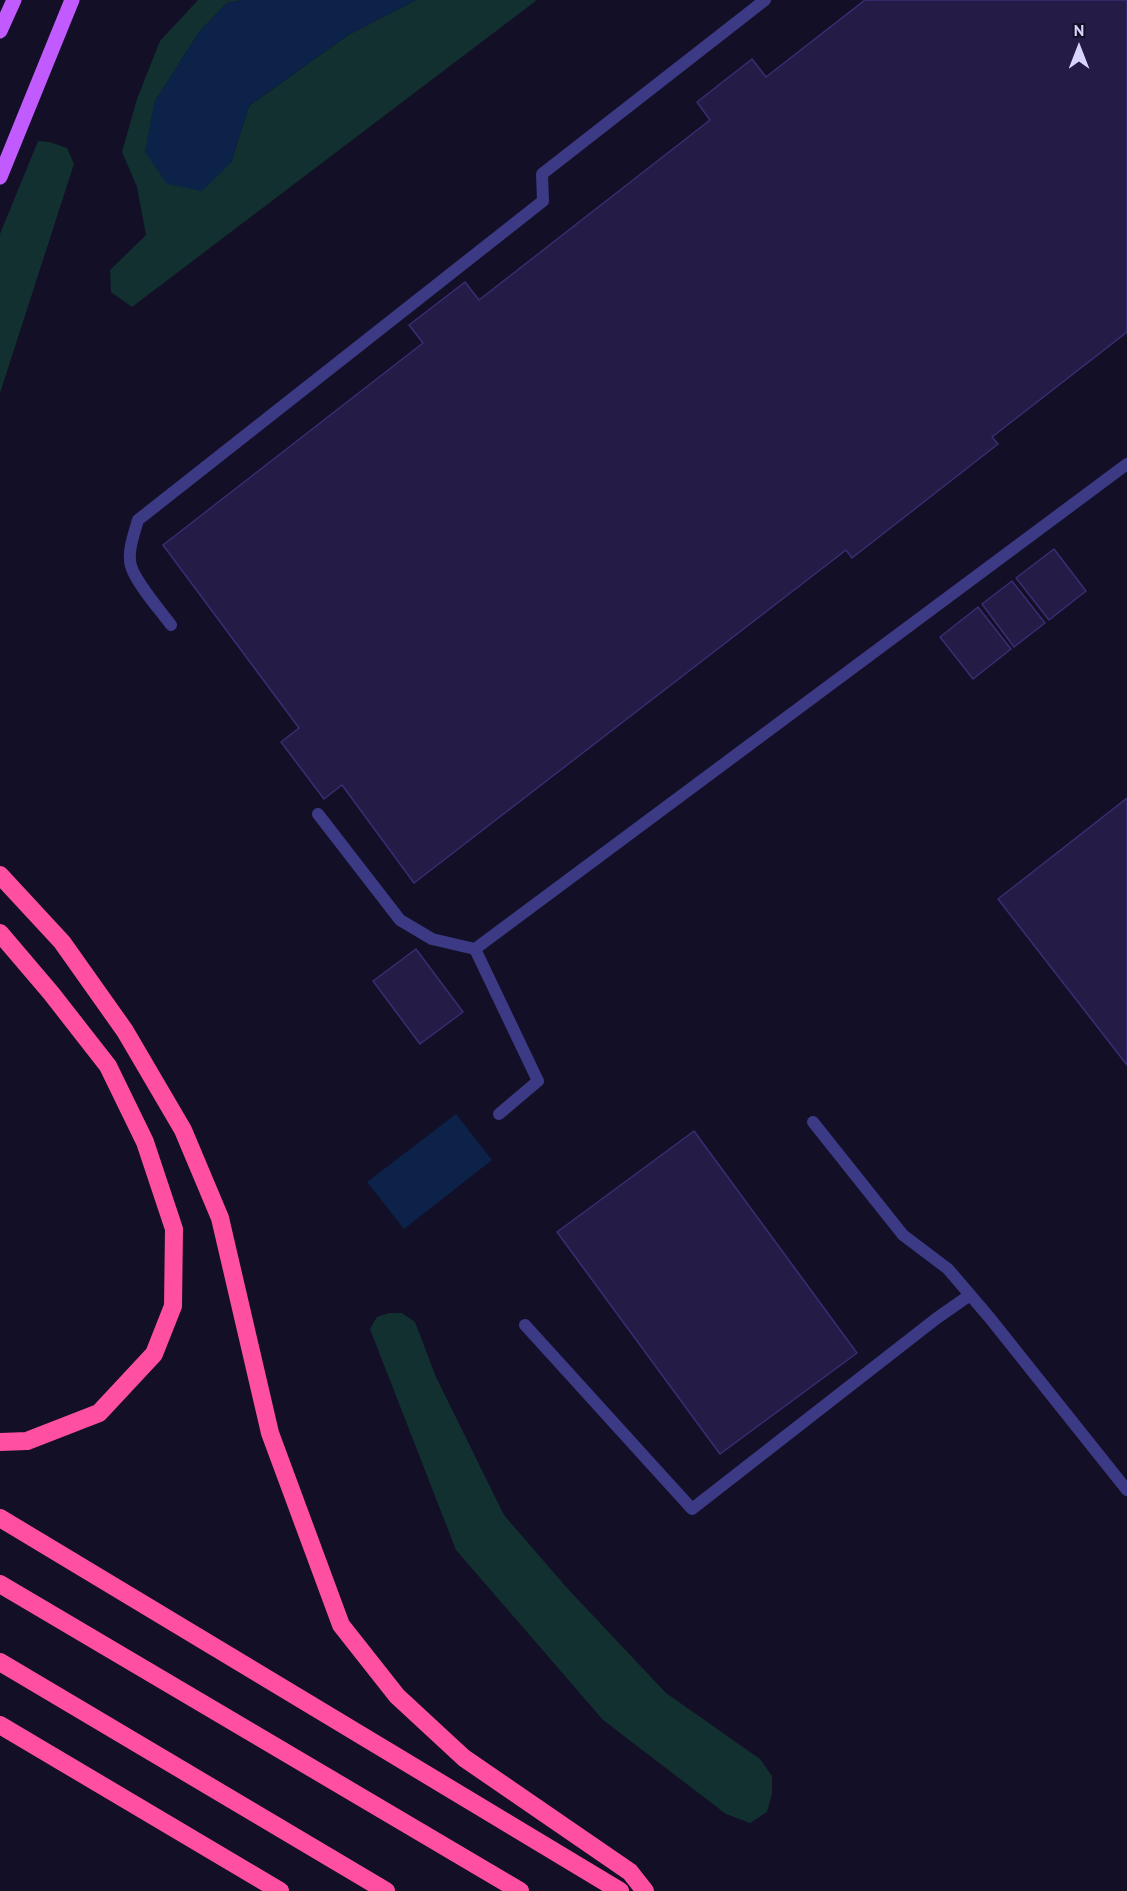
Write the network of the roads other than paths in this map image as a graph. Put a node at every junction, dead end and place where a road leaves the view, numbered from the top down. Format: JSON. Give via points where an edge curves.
{"nodes":[{"id":1,"x":14,"y":0,"type":"edge"},
{"id":2,"x":72,"y":0,"type":"edge"},
{"id":3,"x":765,"y":0,"type":"edge"},
{"id":4,"x":0,"y":31,"type":"edge"},
{"id":5,"x":0,"y":177,"type":"edge"},
{"id":6,"x":1127,"y":464,"type":"edge"},
{"id":7,"x":171,"y":625,"type":"dead end"},
{"id":8,"x":318,"y":814,"type":"dead end"},
{"id":9,"x":0,"y":875,"type":"edge"},
{"id":10,"x":0,"y":933,"type":"edge"},
{"id":11,"x":475,"y":949,"type":"junction"},
{"id":12,"x":499,"y":1114,"type":"dead end"},
{"id":13,"x":813,"y":1122,"type":"dead end"},
{"id":14,"x":970,"y":1296,"type":"junction"},
{"id":15,"x":525,"y":1325,"type":"dead end"},
{"id":16,"x":0,"y":1442,"type":"edge"},
{"id":17,"x":1127,"y":1490,"type":"edge"},
{"id":18,"x":0,"y":1518,"type":"edge"},
{"id":19,"x":0,"y":1584,"type":"edge"},
{"id":20,"x":0,"y":1662,"type":"edge"},
{"id":21,"x":0,"y":1725,"type":"edge"},
{"id":22,"x":280,"y":1891,"type":"edge"},
{"id":23,"x":386,"y":1891,"type":"edge"},
{"id":24,"x":520,"y":1891,"type":"edge"},
{"id":25,"x":620,"y":1891,"type":"edge"},
{"id":26,"x":645,"y":1891,"type":"edge"}],
"edges":[{"from":1,"to":4,"type":"main road"},
{"from":2,"to":5,"type":"main road"},
{"from":3,"to":7,"type":"lane","via":[[542,174],[543,201],[138,520],[131,541],[131,566]]},
{"from":6,"to":11,"type":"lane"},
{"from":8,"to":11,"type":"lane","via":[[400,920],[432,939]]},
{"from":9,"to":26,"type":"highway","via":[[62,942],[119,1022],[183,1130],[220,1218],[270,1433],[341,1625],[397,1696],[464,1758],[630,1872]]},
{"from":10,"to":16,"type":"highway","via":[[108,1066],[145,1142],[174,1229],[174,1306],[154,1354],[99,1413],[27,1441]]},
{"from":11,"to":12,"type":"lane","via":[[538,1081]]},
{"from":13,"to":14,"type":"lane","via":[[903,1234],[948,1269]]},
{"from":14,"to":15,"type":"lane","via":[[692,1509]]},
{"from":14,"to":17,"type":"lane"},
{"from":18,"to":25,"type":"highway"},
{"from":19,"to":24,"type":"highway"},
{"from":20,"to":23,"type":"highway"},
{"from":21,"to":22,"type":"highway"}]}
